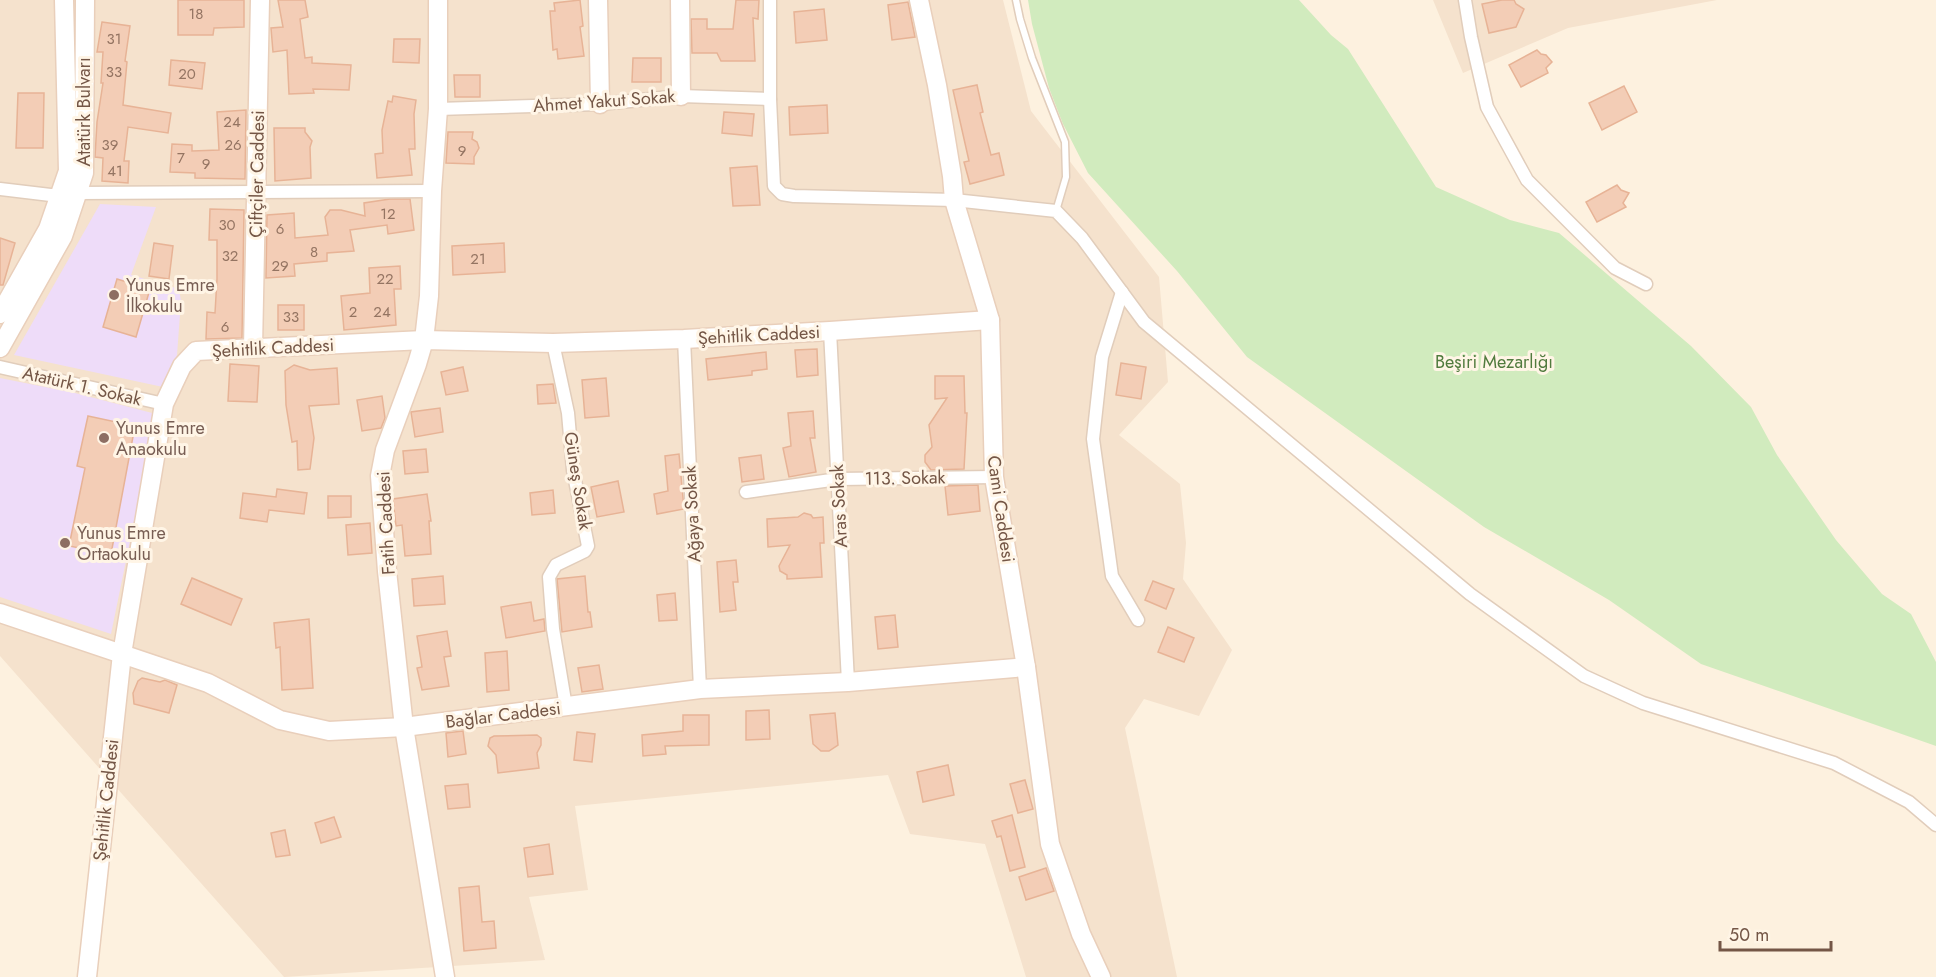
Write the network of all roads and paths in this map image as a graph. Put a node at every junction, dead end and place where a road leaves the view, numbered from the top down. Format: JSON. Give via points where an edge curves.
{"nodes":[{"id":1,"x":64,"y":0,"type":"edge"},
{"id":2,"x":84,"y":0,"type":"edge"},
{"id":3,"x":260,"y":0,"type":"edge"},
{"id":4,"x":438,"y":0,"type":"edge"},
{"id":5,"x":598,"y":0,"type":"edge"},
{"id":6,"x":680,"y":0,"type":"edge"},
{"id":7,"x":770,"y":0,"type":"edge"},
{"id":8,"x":919,"y":0,"type":"edge"},
{"id":9,"x":1016,"y":0,"type":"edge"},
{"id":10,"x":1465,"y":0,"type":"edge"},
{"id":11,"x":681,"y":96,"type":"junction"},
{"id":12,"x":770,"y":99,"type":"junction"},
{"id":13,"x":600,"y":104,"type":"junction"},
{"id":14,"x":438,"y":109,"type":"junction"},
{"id":15,"x":0,"y":189,"type":"edge"},
{"id":16,"x":432,"y":191,"type":"junction"},
{"id":17,"x":78,"y":193,"type":"junction"},
{"id":18,"x":257,"y":193,"type":"junction"},
{"id":19,"x":59,"y":196,"type":"junction"},
{"id":20,"x":954,"y":200,"type":"junction"},
{"id":21,"x":1056,"y":211,"type":"junction"},
{"id":22,"x":1646,"y":284,"type":"dead end"},
{"id":23,"x":1122,"y":292,"type":"junction"},
{"id":24,"x":0,"y":314,"type":"edge"},
{"id":25,"x":990,"y":320,"type":"junction"},
{"id":26,"x":830,"y":331,"type":"junction"},
{"id":27,"x":684,"y":339,"type":"junction"},
{"id":28,"x":424,"y":340,"type":"junction"},
{"id":29,"x":553,"y":343,"type":"junction"},
{"id":30,"x":0,"y":348,"type":"edge"},
{"id":31,"x":253,"y":348,"type":"junction"},
{"id":32,"x":0,"y":367,"type":"edge"},
{"id":33,"x":164,"y":404,"type":"junction"},
{"id":34,"x":994,"y":477,"type":"junction"},
{"id":35,"x":838,"y":479,"type":"junction"},
{"id":36,"x":746,"y":492,"type":"dead end"},
{"id":37,"x":0,"y":613,"type":"edge"},
{"id":38,"x":1138,"y":620,"type":"dead end"},
{"id":39,"x":122,"y":654,"type":"junction"},
{"id":40,"x":1026,"y":667,"type":"junction"},
{"id":41,"x":848,"y":682,"type":"junction"},
{"id":42,"x":700,"y":689,"type":"junction"},
{"id":43,"x":566,"y":706,"type":"junction"},
{"id":44,"x":404,"y":727,"type":"junction"},
{"id":45,"x":1936,"y":825,"type":"edge"},
{"id":46,"x":87,"y":977,"type":"edge"},
{"id":47,"x":445,"y":977,"type":"edge"},
{"id":48,"x":1101,"y":977,"type":"edge"}],
"edges":[{"from":1,"to":19,"type":"street","name":"Atatürk Bulvarı","via":[[68,171]]},
{"from":2,"to":17,"type":"street","name":"Atatürk Bulvarı","via":[[84,174]]},
{"from":3,"to":18,"type":"street","name":"Çiftçiler Caddesi"},
{"from":4,"to":14,"type":"street","name":"Fatih Caddesi"},
{"from":5,"to":13,"type":"street"},
{"from":6,"to":11,"type":"street"},
{"from":7,"to":12,"type":"street"},
{"from":8,"to":20,"type":"street","name":"Cami Caddesi","via":[[937,85]]},
{"from":9,"to":21,"type":"lane","via":[[1032,58],[1065,142],[1066,177]]},
{"from":10,"to":22,"type":"street","via":[[1487,107],[1527,180],[1615,268]]},
{"from":11,"to":12,"type":"street","name":"Ahmet Yakut Sokak"},
{"from":11,"to":13,"type":"street","name":"Ahmet Yakut Sokak"},
{"from":12,"to":20,"type":"street","via":[[774,186],[782,194]]},
{"from":13,"to":14,"type":"street","name":"Ahmet Yakut Sokak"},
{"from":14,"to":16,"type":"street","name":"Fatih Caddesi"},
{"from":15,"to":19,"type":"street"},
{"from":16,"to":18,"type":"street"},
{"from":16,"to":28,"type":"street","name":"Fatih Caddesi"},
{"from":17,"to":18,"type":"street"},
{"from":17,"to":19,"type":"street"},
{"from":17,"to":30,"type":"street","name":"Atatürk Bulvarı","via":[[63,236]]},
{"from":18,"to":31,"type":"street","name":"Çiftçiler Caddesi"},
{"from":19,"to":24,"type":"street","name":"Atatürk Bulvarı","via":[[48,229]]},
{"from":20,"to":21,"type":"street"},
{"from":20,"to":25,"type":"street","name":"Cami Caddesi"},
{"from":21,"to":23,"type":"street","via":[[1082,238]]},
{"from":23,"to":38,"type":"street","via":[[1102,357],[1093,439],[1112,576]]},
{"from":23,"to":45,"type":"street","via":[[1144,322],[1287,442],[1470,594],[1584,676],[1643,703],[1834,763],[1909,802]]},
{"from":25,"to":26,"type":"street","name":"Şehitlik Caddesi"},
{"from":25,"to":34,"type":"street","name":"Cami Caddesi"},
{"from":26,"to":27,"type":"street","name":"Şehitlik Caddesi"},
{"from":26,"to":35,"type":"street","name":"Aras Sokak"},
{"from":27,"to":29,"type":"street","name":"Şehitlik Caddesi"},
{"from":27,"to":42,"type":"street","name":"Ağaya Sokak"},
{"from":28,"to":29,"type":"street","name":"Şehitlik Caddesi"},
{"from":28,"to":31,"type":"street","name":"Şehitlik Caddesi"},
{"from":28,"to":44,"type":"street","name":"Fatih Caddesi","via":[[385,450],[380,476]]},
{"from":29,"to":43,"type":"street","name":"Güneş Sokak","via":[[588,546],[556,565],[549,577]]},
{"from":31,"to":33,"type":"street","name":"Şehitlik Caddesi","via":[[195,351],[182,366]]},
{"from":32,"to":33,"type":"street","name":"Atatürk 1. Sokak"},
{"from":33,"to":39,"type":"street","name":"Şehitlik Caddesi"},
{"from":34,"to":35,"type":"street","name":"113. Sokak"},
{"from":34,"to":40,"type":"street","name":"Cami Caddesi"},
{"from":35,"to":36,"type":"street","name":"113. Sokak"},
{"from":35,"to":41,"type":"street","name":"Aras Sokak"},
{"from":37,"to":39,"type":"street","name":"Bağlar Caddesi"},
{"from":39,"to":44,"type":"street","name":"Bağlar Caddesi","via":[[208,683],[280,720],[329,731]]},
{"from":39,"to":46,"type":"street","name":"Şehitlik Caddesi"},
{"from":40,"to":41,"type":"street","name":"Bağlar Caddesi"},
{"from":40,"to":48,"type":"street","name":"Cami Caddesi","via":[[1050,844],[1081,934]]},
{"from":41,"to":42,"type":"street","name":"Bağlar Caddesi"},
{"from":42,"to":43,"type":"street","name":"Bağlar Caddesi"},
{"from":43,"to":44,"type":"street","name":"Bağlar Caddesi"},
{"from":44,"to":47,"type":"street","name":"Fatih Caddesi"}]}
